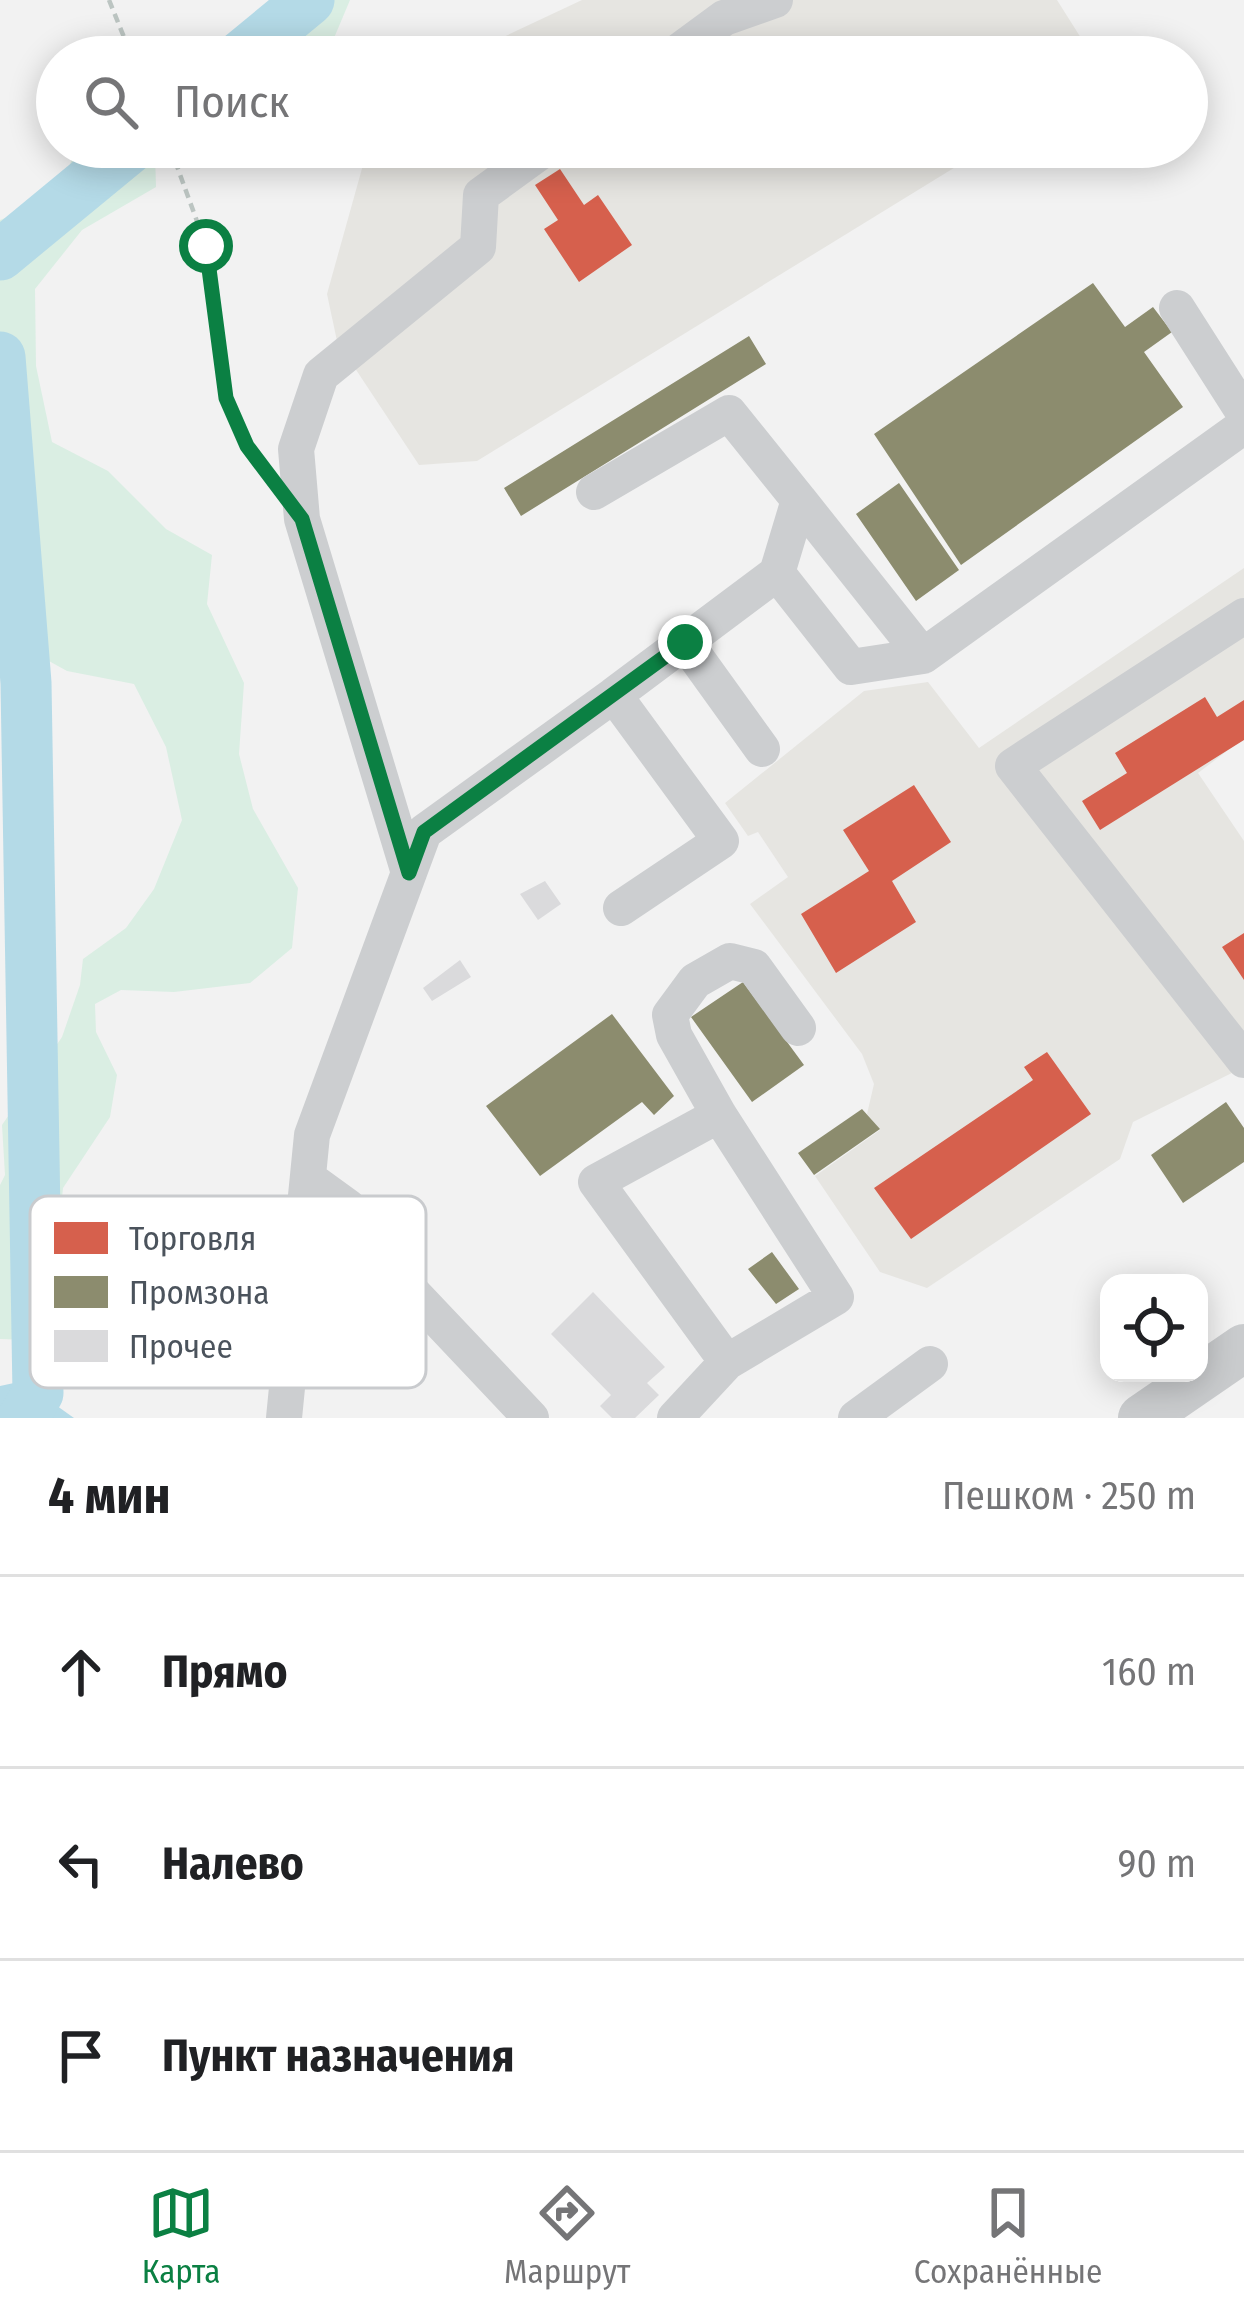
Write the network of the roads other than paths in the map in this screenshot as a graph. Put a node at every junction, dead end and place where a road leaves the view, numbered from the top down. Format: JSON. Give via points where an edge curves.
{"nodes":[{"id":1,"x":775,"y":0,"type":"edge"},
{"id":2,"x":700,"y":36,"type":"edge"},
{"id":3,"x":518,"y":168,"type":"edge"},
{"id":4,"x":1177,"y":308,"type":"dead end"},
{"id":5,"x":1244,"y":413,"type":"edge"},
{"id":6,"x":1244,"y":426,"type":"edge"},
{"id":7,"x":594,"y":493,"type":"dead end"},
{"id":8,"x":799,"y":500,"type":"junction"},
{"id":9,"x":777,"y":573,"type":"junction"},
{"id":10,"x":1244,"y":616,"type":"edge"},
{"id":11,"x":685,"y":642,"type":"junction"},
{"id":12,"x":923,"y":656,"type":"junction"},
{"id":13,"x":614,"y":695,"type":"junction"},
{"id":14,"x":762,"y":749,"type":"dead end"},
{"id":15,"x":409,"y":873,"type":"junction"},
{"id":16,"x":621,"y":908,"type":"dead end"},
{"id":17,"x":798,"y":1028,"type":"dead end"},
{"id":18,"x":1244,"y":1060,"type":"edge"},
{"id":19,"x":719,"y":1115,"type":"junction"},
{"id":20,"x":308,"y":1178,"type":"junction"},
{"id":21,"x":306,"y":1196,"type":"edge"},
{"id":22,"x":333,"y":1196,"type":"edge"},
{"id":23,"x":426,"y":1306,"type":"edge"},
{"id":24,"x":1244,"y":1348,"type":"edge"},
{"id":25,"x":727,"y":1362,"type":"junction"},
{"id":26,"x":930,"y":1364,"type":"dead end"},
{"id":27,"x":287,"y":1388,"type":"edge"},
{"id":28,"x":284,"y":1418,"type":"edge"},
{"id":29,"x":531,"y":1418,"type":"edge"},
{"id":30,"x":675,"y":1418,"type":"edge"},
{"id":31,"x":856,"y":1418,"type":"edge"},
{"id":32,"x":1142,"y":1418,"type":"edge"}],
"edges":[{"from":1,"to":2,"type":"lane"},
{"from":3,"to":15,"type":"lane","via":[[481,195],[478,248],[321,375],[296,448],[302,519]]},
{"from":4,"to":5,"type":"lane"},
{"from":6,"to":12,"type":"lane"},
{"from":7,"to":8,"type":"lane","via":[[729,412]]},
{"from":8,"to":9,"type":"lane"},
{"from":8,"to":12,"type":"lane"},
{"from":9,"to":11,"type":"lane"},
{"from":9,"to":12,"type":"lane","via":[[851,668]]},
{"from":10,"to":18,"type":"lane","via":[[1013,766]]},
{"from":11,"to":13,"type":"lane"},
{"from":11,"to":14,"type":"lane"},
{"from":13,"to":15,"type":"lane","via":[[424,832]]},
{"from":13,"to":16,"type":"lane","via":[[721,841]]},
{"from":15,"to":20,"type":"lane","via":[[312,1135]]},
{"from":17,"to":19,"type":"lane","via":[[754,967],[730,961],[694,981],[670,1015]]},
{"from":19,"to":25,"type":"lane","via":[[836,1297]]},
{"from":19,"to":25,"type":"lane","via":[[596,1182]]},
{"from":20,"to":21,"type":"lane"},
{"from":20,"to":22,"type":"lane"},
{"from":23,"to":29,"type":"lane"},
{"from":24,"to":32,"type":"main road"},
{"from":25,"to":30,"type":"lane"},
{"from":26,"to":31,"type":"lane"},
{"from":27,"to":28,"type":"lane"}]}
